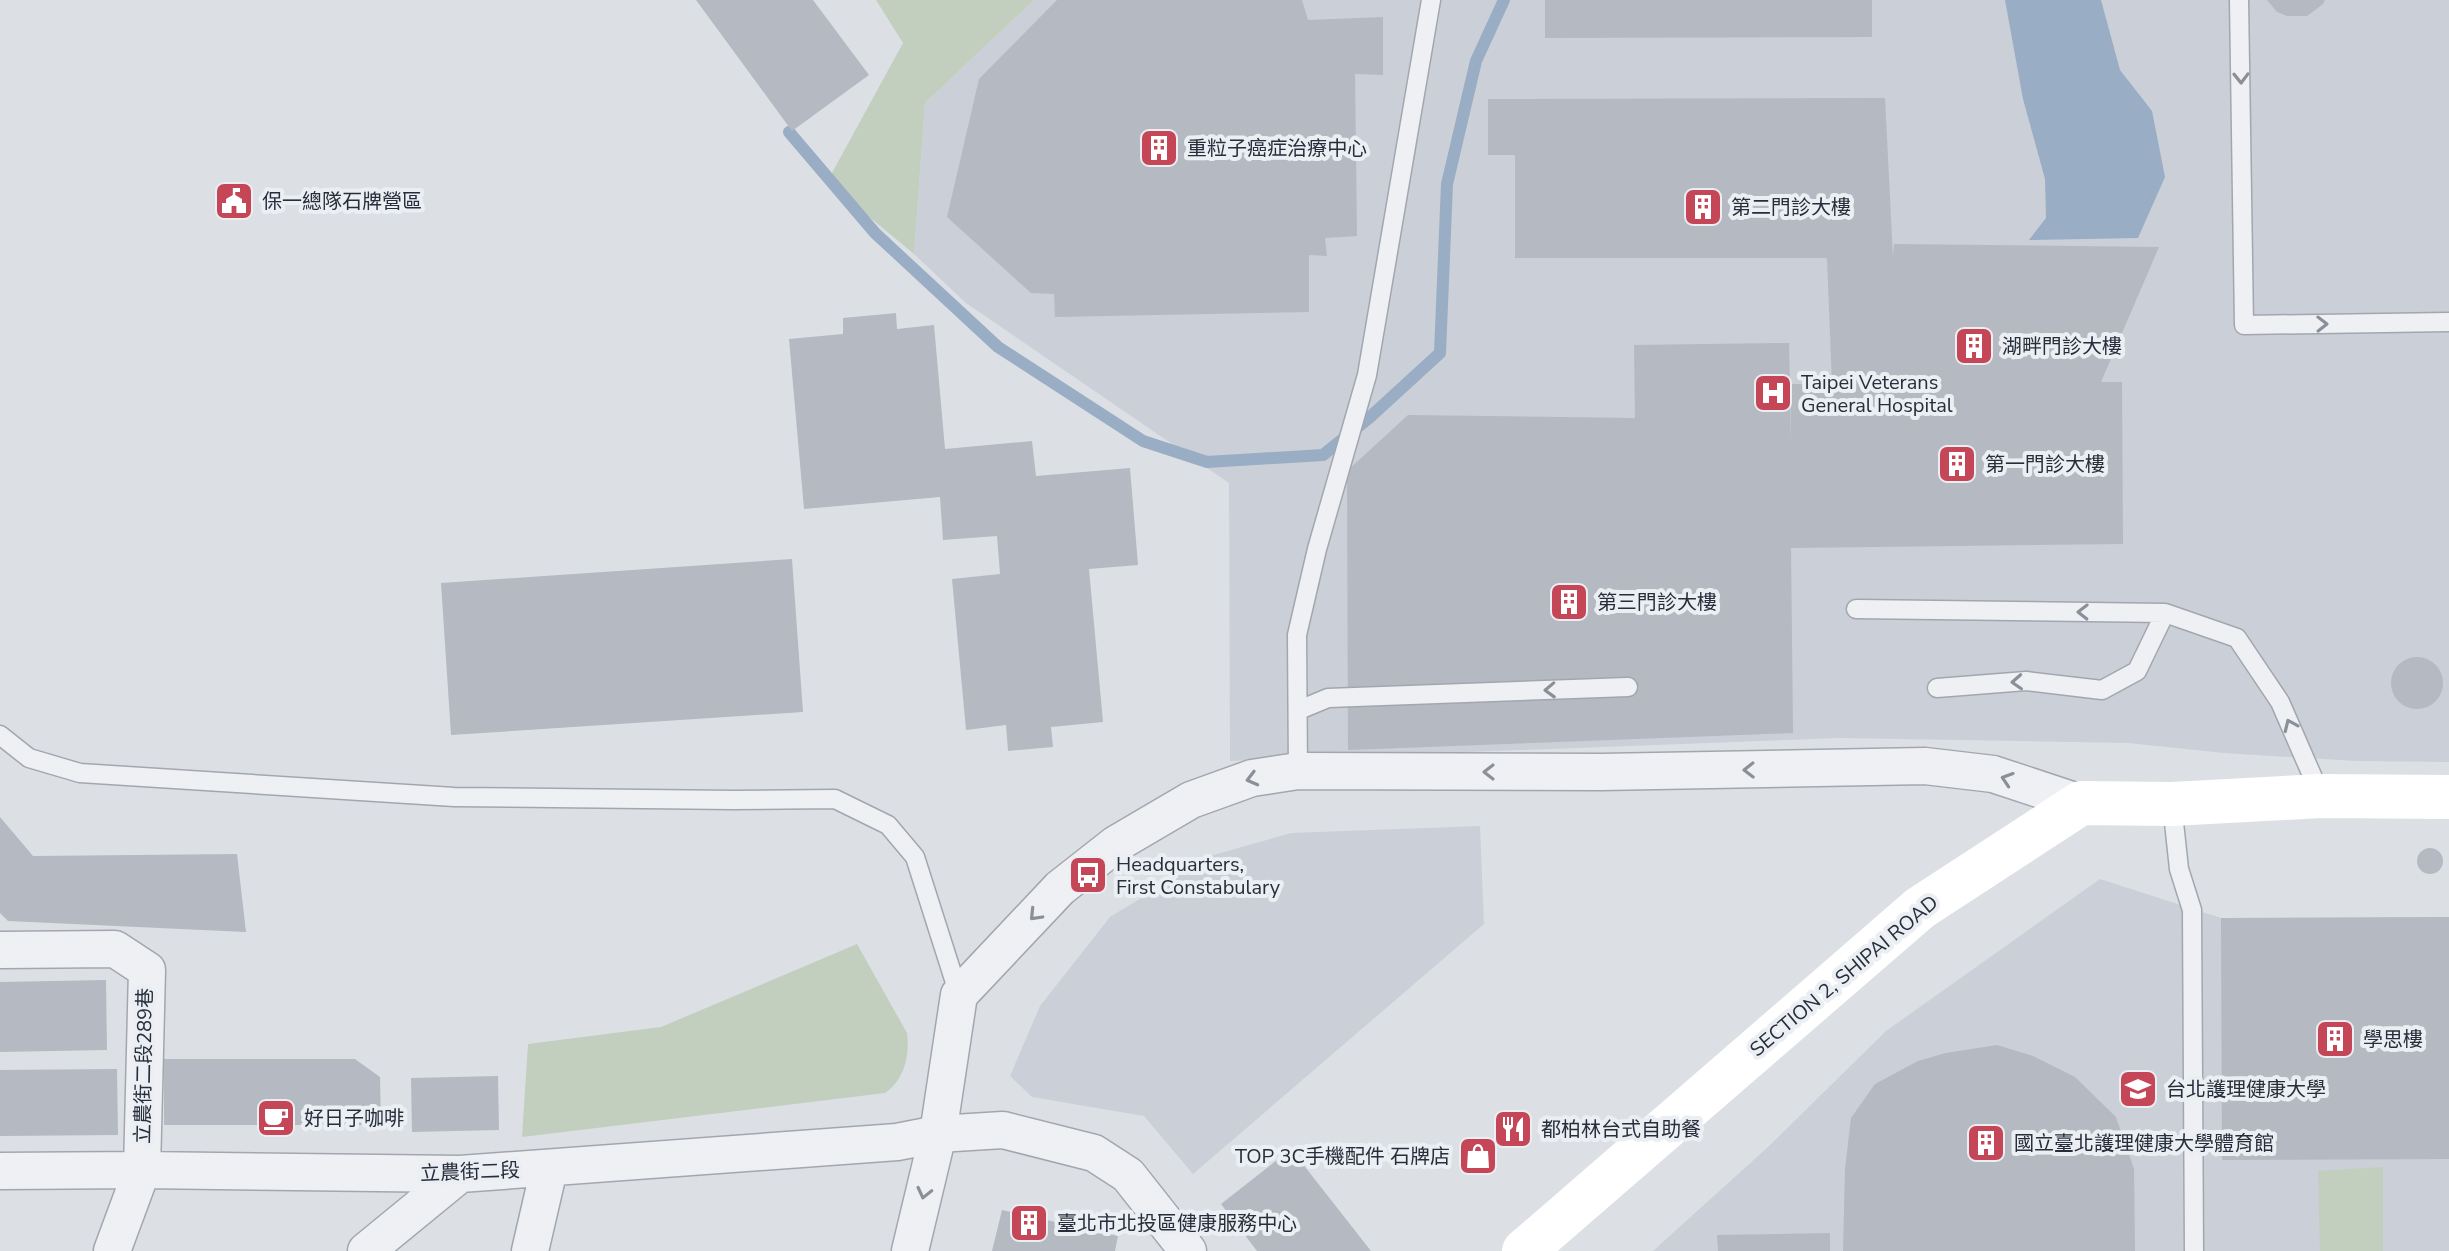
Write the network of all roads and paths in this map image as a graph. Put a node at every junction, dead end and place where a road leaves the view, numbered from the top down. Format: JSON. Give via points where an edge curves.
{"nodes":[{"id":1,"x":1431,"y":0,"type":"edge"},
{"id":2,"x":2239,"y":0,"type":"edge"},
{"id":3,"x":2449,"y":322,"type":"edge"},
{"id":4,"x":1856,"y":609,"type":"dead end"},
{"id":5,"x":2165,"y":613,"type":"junction"},
{"id":6,"x":1628,"y":687,"type":"dead end"},
{"id":7,"x":1937,"y":688,"type":"dead end"},
{"id":8,"x":1299,"y":710,"type":"junction"},
{"id":9,"x":0,"y":735,"type":"edge"},
{"id":10,"x":1298,"y":771,"type":"junction"},
{"id":11,"x":2321,"y":796,"type":"junction"},
{"id":12,"x":2449,"y":797,"type":"edge"},
{"id":13,"x":2081,"y":803,"type":"junction"},
{"id":14,"x":2172,"y":804,"type":"junction"},
{"id":15,"x":0,"y":950,"type":"edge"},
{"id":16,"x":959,"y":995,"type":"junction"},
{"id":17,"x":938,"y":1134,"type":"junction"},
{"id":18,"x":549,"y":1169,"type":"junction"},
{"id":19,"x":142,"y":1170,"type":"junction"},
{"id":20,"x":0,"y":1171,"type":"edge"},
{"id":21,"x":460,"y":1174,"type":"junction"},
{"id":22,"x":112,"y":1251,"type":"edge"},
{"id":23,"x":366,"y":1251,"type":"edge"},
{"id":24,"x":530,"y":1251,"type":"edge"},
{"id":25,"x":910,"y":1251,"type":"edge"},
{"id":26,"x":1188,"y":1251,"type":"edge"},
{"id":27,"x":1524,"y":1251,"type":"edge"},
{"id":28,"x":2194,"y":1251,"type":"edge"}],
"edges":[{"from":1,"to":8,"type":"lane","via":[[1367,375],[1297,635]]},
{"from":2,"to":3,"type":"lane","one_way":true,"via":[[2244,325]]},
{"from":5,"to":4,"type":"lane","one_way":true},
{"from":5,"to":7,"type":"lane","one_way":true,"via":[[2137,671],[2102,690],[2026,681]]},
{"from":11,"to":5,"type":"lane","one_way":true,"via":[[2280,702],[2237,638]]},
{"from":6,"to":8,"type":"lane","one_way":true,"via":[[1328,698]]},
{"from":8,"to":10,"type":"lane"},
{"from":9,"to":16,"type":"lane","via":[[29,758],[80,773],[454,797],[835,799],[888,825],[915,857]]},
{"from":13,"to":10,"type":"street","one_way":true,"via":[[1993,774],[1925,766]]},
{"from":10,"to":16,"type":"street","one_way":true,"via":[[1252,778],[1191,800],[1116,844],[1060,888]]},
{"from":11,"to":12,"type":"street"},
{"from":11,"to":14,"type":"street"},
{"from":13,"to":14,"type":"street"},
{"from":13,"to":27,"type":"street","name":"SECTION 2, SHIPAI ROAD","via":[[1920,908]]},
{"from":14,"to":28,"type":"lane","via":[[2179,869],[2192,910]]},
{"from":15,"to":19,"type":"street","name":"立農街二段289巷","via":[[115,949],[147,970]]},
{"from":16,"to":17,"type":"street"},
{"from":17,"to":18,"type":"street","name":"立農街二段","via":[[897,1142]]},
{"from":17,"to":25,"type":"street","one_way":true},
{"from":17,"to":26,"type":"street","name":"立農街二段","via":[[1003,1130],[1094,1153],[1128,1175]]},
{"from":18,"to":21,"type":"street","name":"立農街二段"},
{"from":18,"to":24,"type":"street"},
{"from":19,"to":20,"type":"street","name":"立農街二段"},
{"from":19,"to":21,"type":"street","name":"立農街二段"},
{"from":19,"to":22,"type":"street"},
{"from":21,"to":23,"type":"street"}]}
